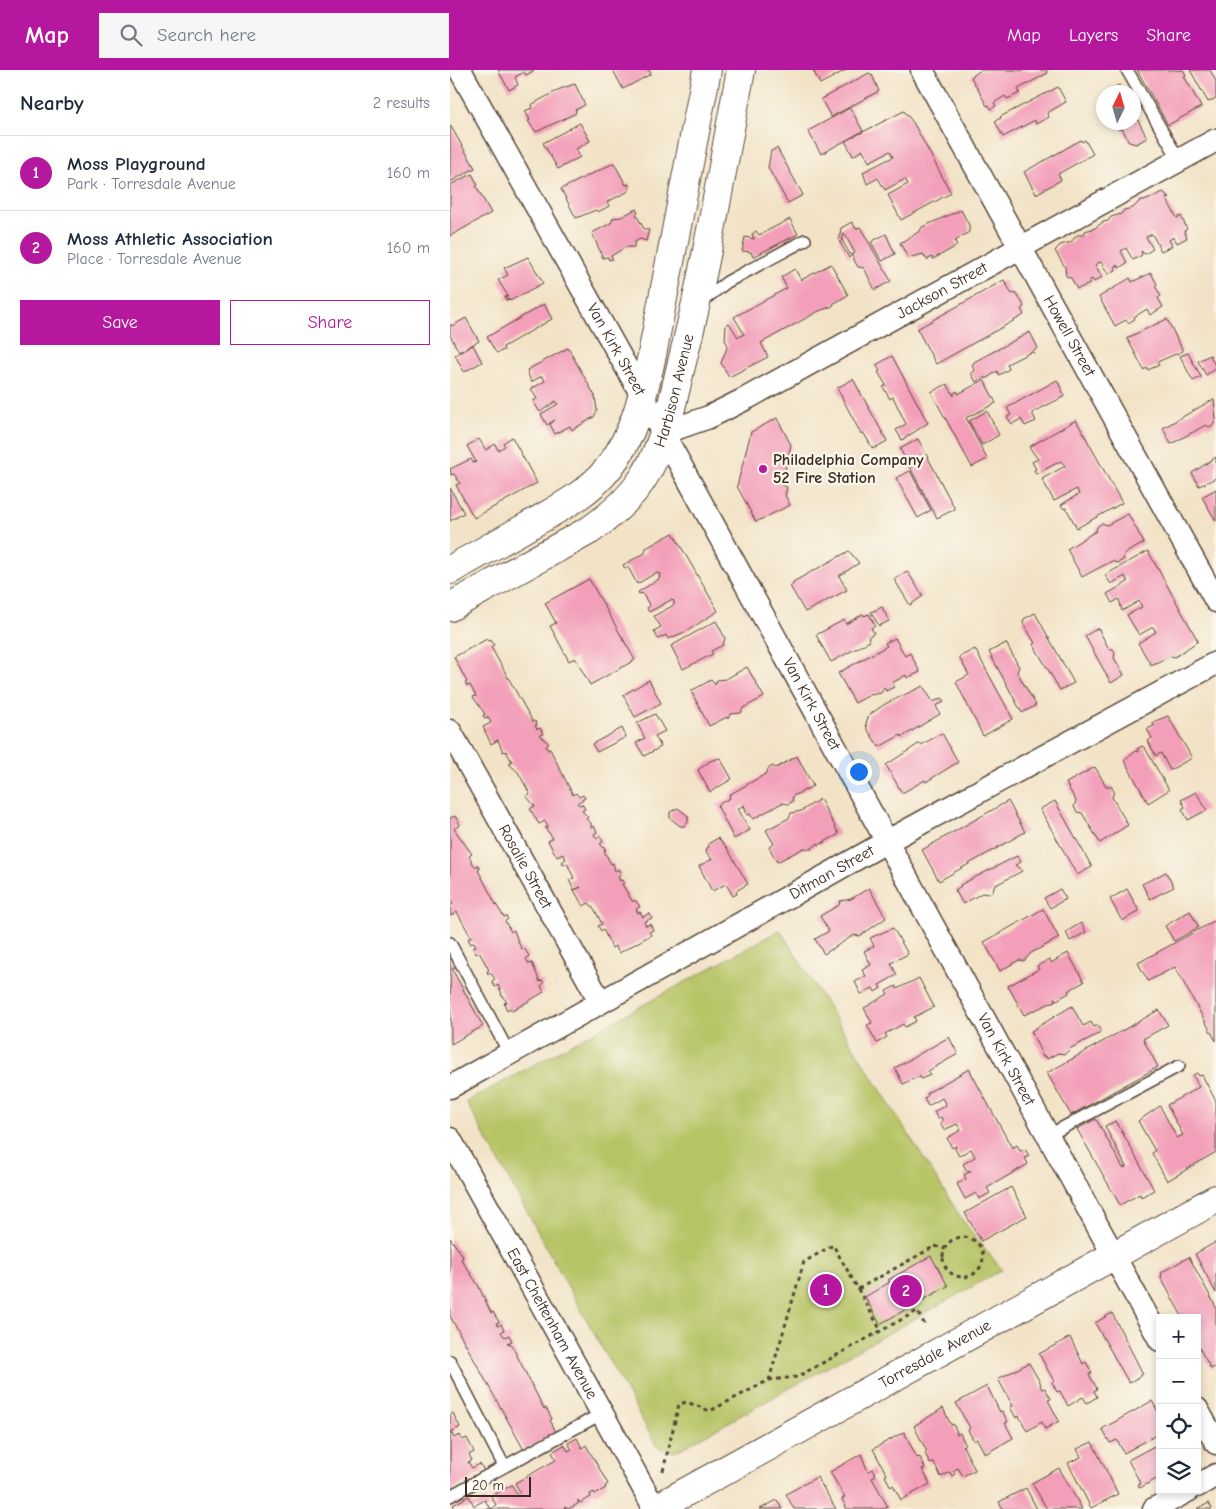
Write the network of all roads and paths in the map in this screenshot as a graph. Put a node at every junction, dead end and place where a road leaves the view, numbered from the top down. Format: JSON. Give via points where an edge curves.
{"nodes":[{"id":1,"x":460,"y":70,"type":"edge"},
{"id":2,"x":707,"y":70,"type":"edge"},
{"id":3,"x":741,"y":70,"type":"edge"},
{"id":4,"x":922,"y":70,"type":"edge"},
{"id":5,"x":1127,"y":70,"type":"edge"},
{"id":6,"x":1216,"y":140,"type":"edge"},
{"id":7,"x":1179,"y":160,"type":"junction"},
{"id":8,"x":805,"y":240,"type":"dead end"},
{"id":9,"x":1021,"y":246,"type":"junction"},
{"id":10,"x":696,"y":306,"type":"junction"},
{"id":11,"x":643,"y":396,"type":"junction"},
{"id":12,"x":663,"y":433,"type":"junction"},
{"id":13,"x":450,"y":570,"type":"edge"},
{"id":14,"x":1216,"y":601,"type":"edge"},
{"id":15,"x":450,"y":607,"type":"edge"},
{"id":16,"x":1216,"y":663,"type":"edge"},
{"id":17,"x":450,"y":731,"type":"edge"},
{"id":18,"x":886,"y":842,"type":"junction"},
{"id":19,"x":450,"y":943,"type":"edge"},
{"id":20,"x":600,"y":1001,"type":"junction"},
{"id":21,"x":509,"y":1053,"type":"junction"},
{"id":22,"x":1179,"y":1066,"type":"dead end"},
{"id":23,"x":450,"y":1087,"type":"edge"},
{"id":24,"x":1049,"y":1136,"type":"junction"},
{"id":25,"x":450,"y":1139,"type":"edge"},
{"id":26,"x":1216,"y":1199,"type":"edge"},
{"id":27,"x":945,"y":1249,"type":"junction"},
{"id":28,"x":1114,"y":1255,"type":"junction"},
{"id":29,"x":858,"y":1289,"type":"junction"},
{"id":30,"x":925,"y":1325,"type":"dead end"},
{"id":31,"x":881,"y":1331,"type":"junction"},
{"id":32,"x":1156,"y":1333,"type":"edge"},
{"id":33,"x":450,"y":1361,"type":"edge"},
{"id":34,"x":769,"y":1380,"type":"junction"},
{"id":35,"x":601,"y":1414,"type":"junction"},
{"id":36,"x":1201,"y":1416,"type":"edge"},
{"id":37,"x":1216,"y":1443,"type":"edge"},
{"id":38,"x":504,"y":1466,"type":"junction"},
{"id":39,"x":663,"y":1471,"type":"dead end"},
{"id":40,"x":1216,"y":1475,"type":"edge"},
{"id":41,"x":1201,"y":1484,"type":"edge"},
{"id":42,"x":1182,"y":1494,"type":"edge"},
{"id":43,"x":450,"y":1496,"type":"edge"},
{"id":44,"x":655,"y":1509,"type":"edge"},
{"id":45,"x":1154,"y":1509,"type":"edge"}],
"edges":[{"from":1,"to":11,"type":"street","name":"Van Kirk Street"},
{"from":2,"to":11,"type":"main road","name":"Harbison Avenue"},
{"from":3,"to":10,"type":"main road","name":"Harbison Avenue"},
{"from":4,"to":9,"type":"street","name":"Howell Street"},
{"from":5,"to":7,"type":"lane"},
{"from":6,"to":7,"type":"street","name":"Jackson Street"},
{"from":7,"to":9,"type":"street","name":"Jackson Street"},
{"from":8,"to":10,"type":"lane","via":[[727,282]]},
{"from":9,"to":12,"type":"street","name":"Jackson Street","via":[[747,398],[709,417]]},
{"from":9,"to":14,"type":"street","name":"Howell Street"},
{"from":10,"to":12,"type":"main road","name":"Harbison Avenue"},
{"from":11,"to":12,"type":"street","name":"Van Kirk Street"},
{"from":11,"to":13,"type":"main road","name":"Harbison Avenue","via":[[617,456],[592,487]]},
{"from":12,"to":15,"type":"main road","name":"Harbison Avenue","via":[[642,480],[610,516]]},
{"from":12,"to":18,"type":"street","name":"Van Kirk Street"},
{"from":16,"to":18,"type":"street","name":"Ditman Street"},
{"from":17,"to":20,"type":"street","name":"Rosalie Street"},
{"from":18,"to":20,"type":"street","name":"Ditman Street"},
{"from":18,"to":24,"type":"street","name":"Van Kirk Street"},
{"from":19,"to":21,"type":"lane"},
{"from":20,"to":21,"type":"street","name":"Ditman Street"},
{"from":21,"to":23,"type":"street","name":"Ditman Street"},
{"from":22,"to":24,"type":"lane"},
{"from":24,"to":28,"type":"street","name":"Van Kirk Street"},
{"from":25,"to":35,"type":"street","name":"East Cheltenham Avenue"},
{"from":26,"to":28,"type":"main road","name":"Torresdale Avenue"},
{"from":27,"to":27,"type":"path","via":[[943,1255],[947,1268],[957,1276],[970,1276],[983,1262],[982,1249],[973,1239],[954,1239]]},
{"from":27,"to":29,"type":"path","via":[[934,1246]]},
{"from":28,"to":32,"type":"street","name":"Van Kirk Street"},
{"from":28,"to":44,"type":"main road","name":"Torresdale Avenue"},
{"from":29,"to":31,"type":"path"},
{"from":29,"to":34,"type":"path","via":[[833,1245],[804,1262]]},
{"from":30,"to":31,"type":"path","via":[[917,1311]]},
{"from":31,"to":34,"type":"path","via":[[797,1377]]},
{"from":33,"to":38,"type":"lane"},
{"from":34,"to":39,"type":"path","via":[[710,1411],[687,1402],[679,1404]]},
{"from":35,"to":38,"type":"lane"},
{"from":35,"to":44,"type":"street","name":"East Cheltenham Avenue"},
{"from":36,"to":37,"type":"street"},
{"from":38,"to":43,"type":"lane"},
{"from":40,"to":41,"type":"street"},
{"from":42,"to":45,"type":"street"}]}
